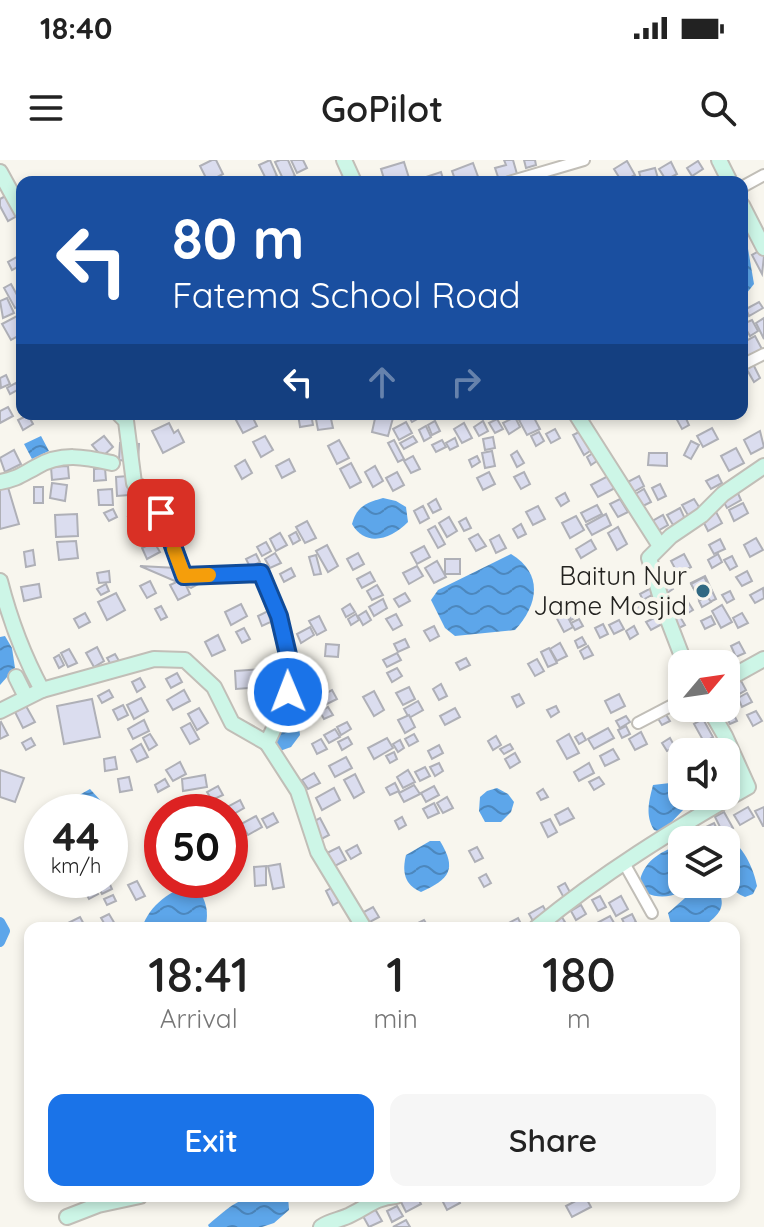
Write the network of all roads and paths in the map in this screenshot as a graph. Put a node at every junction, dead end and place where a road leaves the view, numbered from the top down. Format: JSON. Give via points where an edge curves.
{"nodes":[{"id":1,"x":584,"y":160,"type":"edge"},
{"id":2,"x":0,"y":172,"type":"edge"},
{"id":3,"x":529,"y":176,"type":"edge"},
{"id":4,"x":16,"y":201,"type":"edge"},
{"id":5,"x":748,"y":217,"type":"edge"},
{"id":6,"x":764,"y":248,"type":"edge"},
{"id":7,"x":125,"y":420,"type":"edge"},
{"id":8,"x":580,"y":420,"type":"edge"},
{"id":9,"x":112,"y":463,"type":"dead end"},
{"id":10,"x":764,"y":466,"type":"edge"},
{"id":11,"x":0,"y":482,"type":"edge"},
{"id":12,"x":660,"y":546,"type":"junction"},
{"id":13,"x":0,"y":581,"type":"edge"},
{"id":14,"x":680,"y":650,"type":"edge"},
{"id":15,"x":764,"y":659,"type":"edge"},
{"id":16,"x":740,"y":672,"type":"edge"},
{"id":17,"x":16,"y":677,"type":"dead end"},
{"id":18,"x":42,"y":690,"type":"junction"},
{"id":19,"x":26,"y":697,"type":"junction"},
{"id":20,"x":668,"y":707,"type":"edge"},
{"id":21,"x":0,"y":711,"type":"edge"},
{"id":22,"x":717,"y":722,"type":"edge"},
{"id":23,"x":638,"y":723,"type":"dead end"},
{"id":24,"x":267,"y":743,"type":"junction"},
{"id":25,"x":624,"y":863,"type":"junction"},
{"id":26,"x":652,"y":913,"type":"dead end"},
{"id":27,"x":360,"y":922,"type":"edge"},
{"id":28,"x":543,"y":922,"type":"edge"},
{"id":29,"x":112,"y":1202,"type":"edge"},
{"id":30,"x":371,"y":1202,"type":"edge"},
{"id":31,"x":67,"y":1217,"type":"dead end"},
{"id":32,"x":321,"y":1227,"type":"edge"}],
"edges":[{"from":1,"to":3,"type":"street"},
{"from":2,"to":4,"type":"street"},
{"from":5,"to":6,"type":"street"},
{"from":7,"to":24,"type":"street","via":[[134,483],[153,495],[184,576],[261,573],[289,659],[288,692]]},
{"from":8,"to":12,"type":"street"},
{"from":9,"to":11,"type":"street","via":[[76,455],[47,461],[19,479]]},
{"from":10,"to":12,"type":"street"},
{"from":12,"to":14,"type":"street","via":[[649,558]]},
{"from":13,"to":18,"type":"street","via":[[8,614]]},
{"from":15,"to":16,"type":"street"},
{"from":17,"to":19,"type":"street"},
{"from":18,"to":19,"type":"street"},
{"from":18,"to":24,"type":"street","via":[[154,659],[185,660],[214,687],[232,723]]},
{"from":19,"to":21,"type":"street"},
{"from":20,"to":23,"type":"street"},
{"from":22,"to":25,"type":"street","via":[[748,787]]},
{"from":24,"to":27,"type":"street","via":[[298,791],[318,852]]},
{"from":25,"to":26,"type":"street"},
{"from":25,"to":28,"type":"street"},
{"from":29,"to":31,"type":"street"},
{"from":30,"to":32,"type":"street"}]}
